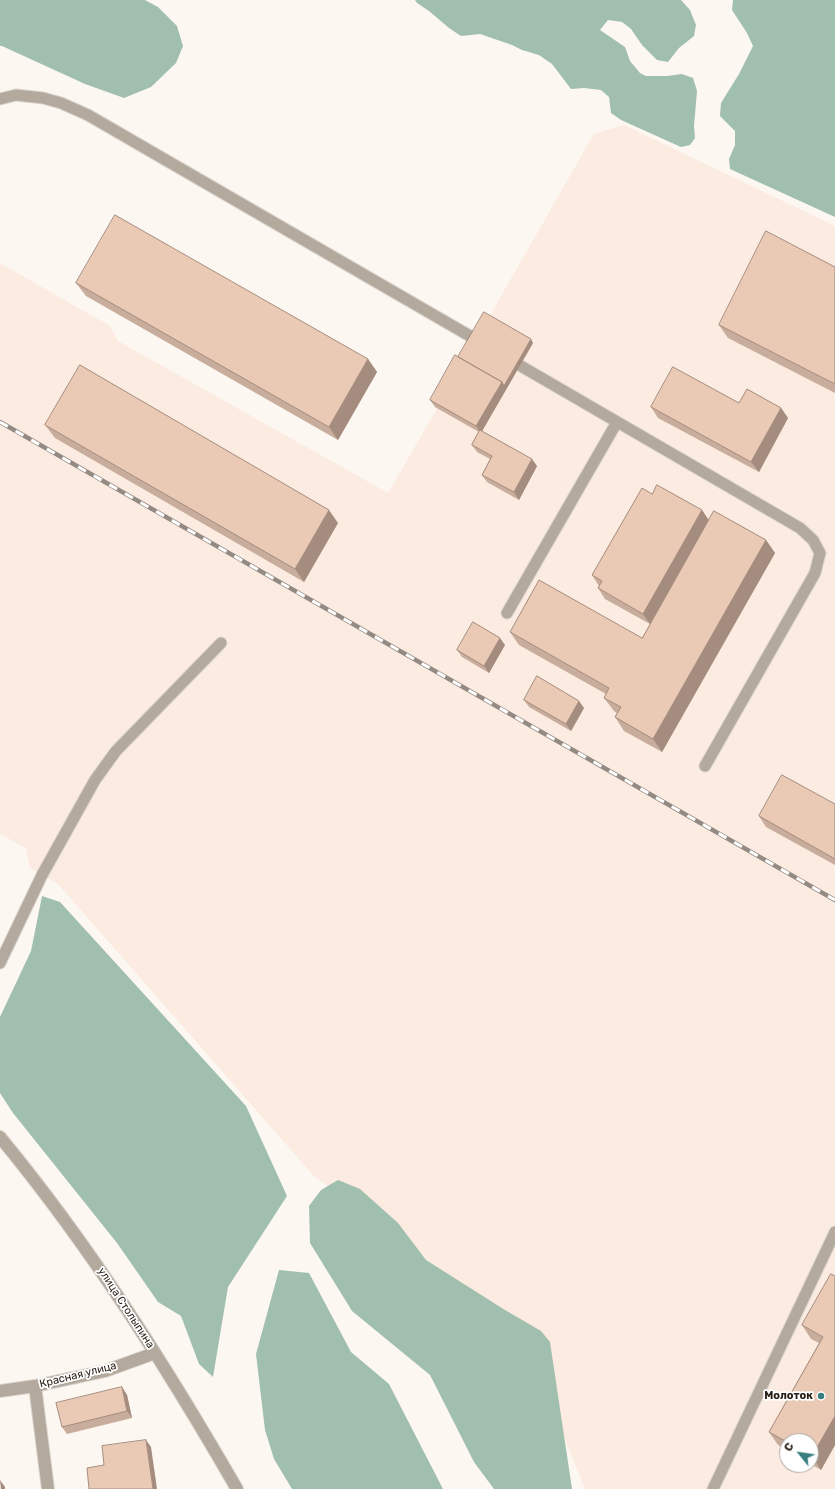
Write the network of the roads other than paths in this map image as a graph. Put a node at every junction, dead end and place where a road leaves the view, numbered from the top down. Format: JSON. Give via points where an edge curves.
{"nodes":[{"id":1,"x":0,"y":99,"type":"edge"},
{"id":2,"x":617,"y":422,"type":"junction"},
{"id":3,"x":507,"y":613,"type":"dead end"},
{"id":4,"x":221,"y":643,"type":"dead end"},
{"id":5,"x":705,"y":766,"type":"dead end"},
{"id":6,"x":0,"y":962,"type":"edge"},
{"id":7,"x":0,"y":1137,"type":"edge"},
{"id":8,"x":835,"y":1232,"type":"edge"},
{"id":9,"x":155,"y":1353,"type":"junction"},
{"id":10,"x":35,"y":1386,"type":"junction"},
{"id":11,"x":0,"y":1391,"type":"edge"},
{"id":12,"x":48,"y":1489,"type":"edge"},
{"id":13,"x":237,"y":1489,"type":"edge"},
{"id":14,"x":713,"y":1489,"type":"edge"}],
"edges":[{"from":1,"to":2,"type":"lane","via":[[16,95],[43,98],[88,115]]},
{"from":2,"to":3,"type":"lane"},
{"from":2,"to":5,"type":"lane","via":[[800,528],[813,540],[820,554],[815,573]]},
{"from":4,"to":6,"type":"lane","via":[[116,751],[95,780],[42,875]]},
{"from":7,"to":9,"type":"street","name":"улица Столыпина","via":[[96,1263]]},
{"from":8,"to":14,"type":"lane"},
{"from":9,"to":10,"type":"street","name":"Красная улица","via":[[105,1370]]},
{"from":9,"to":13,"type":"street","name":"улица Столыпина"},
{"from":10,"to":11,"type":"street","name":"Красная улица"},
{"from":10,"to":12,"type":"street"}]}
